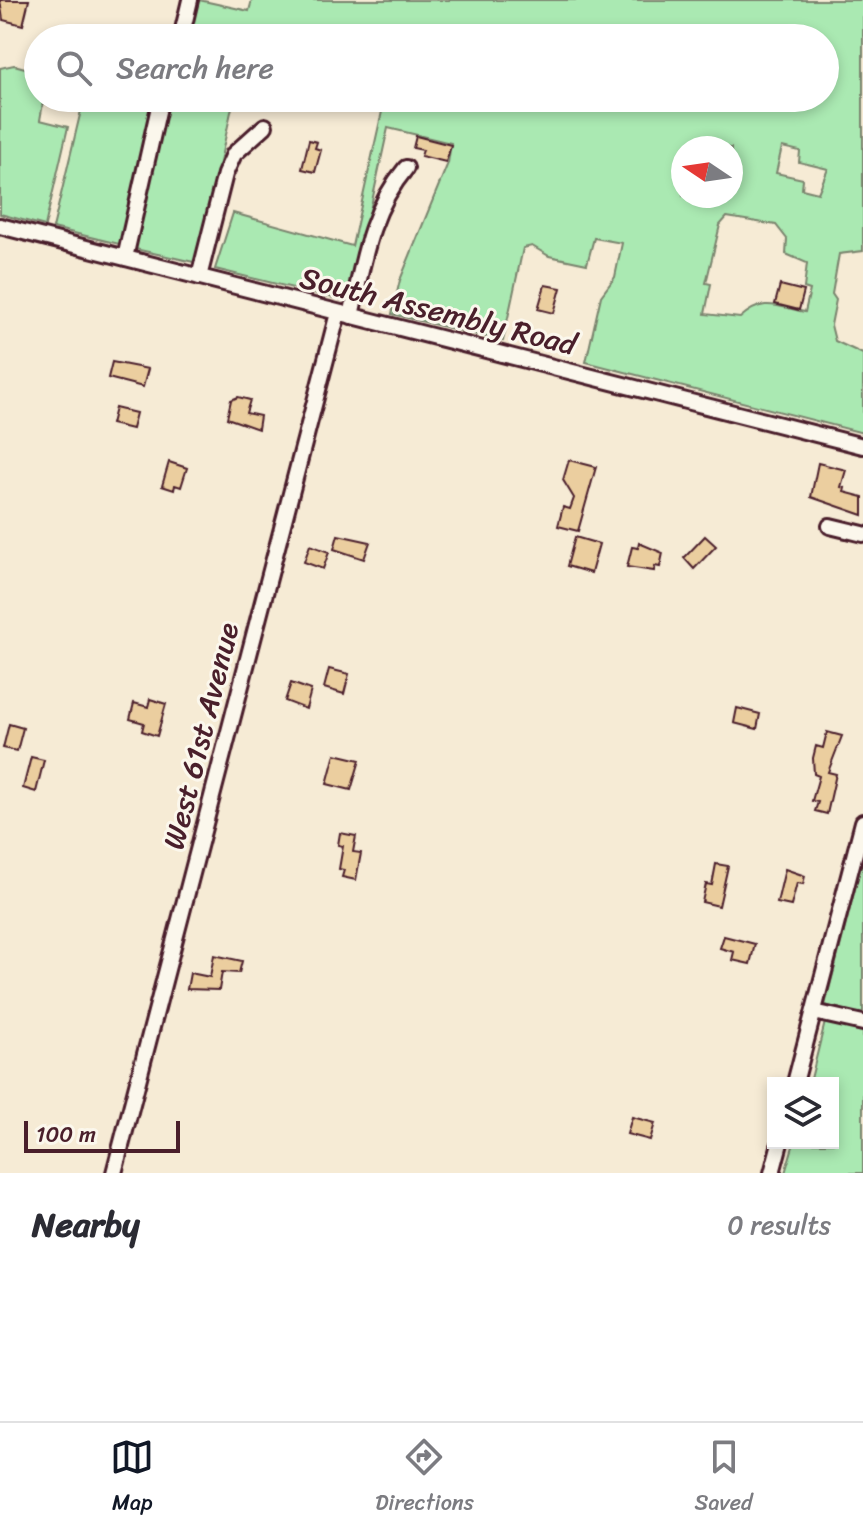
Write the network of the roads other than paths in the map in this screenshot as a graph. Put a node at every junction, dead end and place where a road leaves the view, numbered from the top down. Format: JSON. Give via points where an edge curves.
{"nodes":[{"id":1,"x":190,"y":0,"type":"edge"},
{"id":2,"x":184,"y":24,"type":"edge"},
{"id":3,"x":158,"y":112,"type":"edge"},
{"id":4,"x":265,"y":126,"type":"dead end"},
{"id":5,"x":406,"y":168,"type":"dead end"},
{"id":6,"x":0,"y":226,"type":"edge"},
{"id":7,"x":125,"y":258,"type":"junction"},
{"id":8,"x":199,"y":277,"type":"junction"},
{"id":9,"x":344,"y":314,"type":"junction"},
{"id":10,"x":863,"y":446,"type":"edge"},
{"id":11,"x":830,"y":526,"type":"dead end"},
{"id":12,"x":863,"y":534,"type":"edge"},
{"id":13,"x":863,"y":822,"type":"edge"},
{"id":14,"x":814,"y":1012,"type":"junction"},
{"id":15,"x":863,"y":1023,"type":"edge"},
{"id":16,"x":797,"y":1077,"type":"edge"},
{"id":17,"x":778,"y":1149,"type":"edge"},
{"id":18,"x":114,"y":1173,"type":"edge"},
{"id":19,"x":772,"y":1173,"type":"edge"}],
"edges":[{"from":1,"to":2,"type":"street"},
{"from":3,"to":7,"type":"street"},
{"from":4,"to":8,"type":"street","via":[[234,154],[225,174]]},
{"from":5,"to":9,"type":"street","name":"West 61st Avenue","via":[[375,215]]},
{"from":6,"to":7,"type":"street","name":"South Assembly Road"},
{"from":7,"to":8,"type":"street","name":"South Assembly Road"},
{"from":8,"to":9,"type":"street","name":"South Assembly Road"},
{"from":9,"to":10,"type":"street","name":"South Assembly Road"},
{"from":9,"to":18,"type":"street","name":"West 61st Avenue"},
{"from":11,"to":12,"type":"street"},
{"from":13,"to":14,"type":"street"},
{"from":14,"to":15,"type":"street"},
{"from":14,"to":16,"type":"street"},
{"from":17,"to":19,"type":"street"}]}
